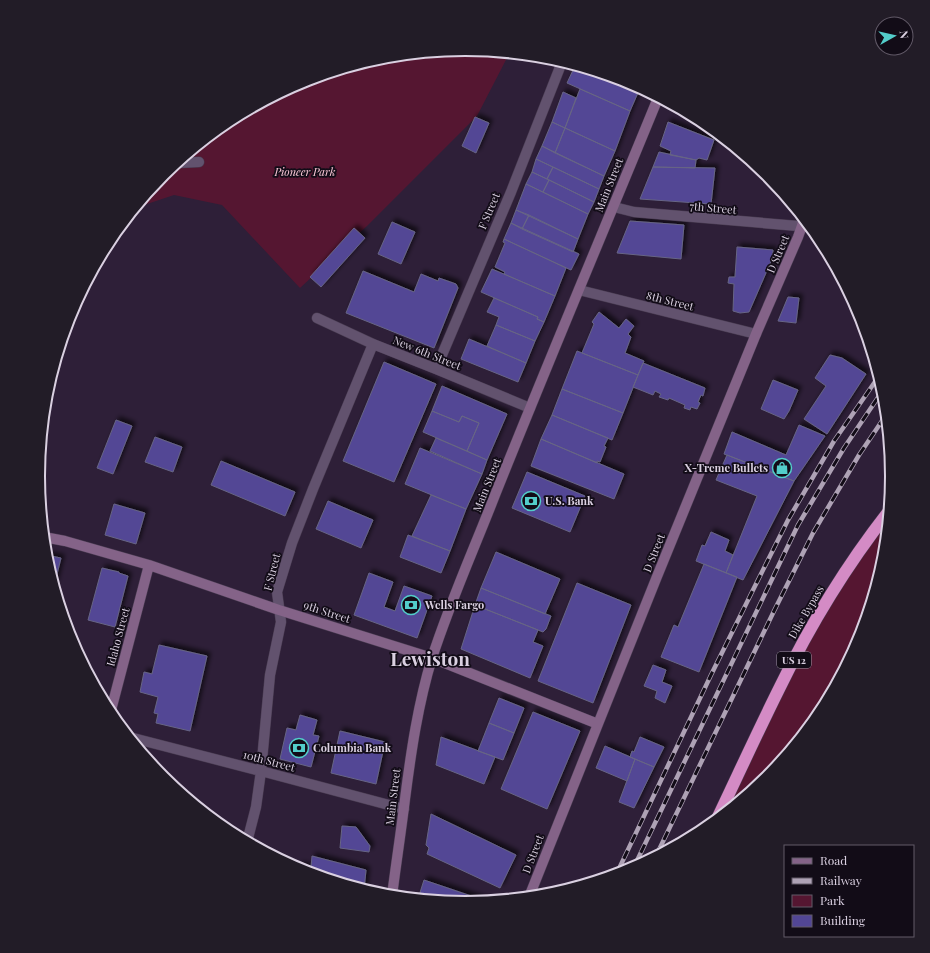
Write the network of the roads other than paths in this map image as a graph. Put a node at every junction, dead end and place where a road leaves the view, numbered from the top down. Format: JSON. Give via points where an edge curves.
{"nodes":[{"id":1,"x":560,"y":68,"type":"edge"},
{"id":2,"x":656,"y":103,"type":"edge"},
{"id":3,"x":199,"y":162,"type":"dead end"},
{"id":4,"x":186,"y":163,"type":"edge"},
{"id":5,"x":614,"y":208,"type":"junction"},
{"id":6,"x":800,"y":224,"type":"edge"},
{"id":7,"x":803,"y":228,"type":"edge"},
{"id":8,"x":579,"y":290,"type":"junction"},
{"id":9,"x":317,"y":318,"type":"dead end"},
{"id":10,"x":756,"y":334,"type":"junction"},
{"id":11,"x":373,"y":344,"type":"junction"},
{"id":12,"x":436,"y":369,"type":"junction"},
{"id":13,"x":530,"y":408,"type":"junction"},
{"id":14,"x":882,"y":520,"type":"edge"},
{"id":15,"x":50,"y":538,"type":"edge"},
{"id":16,"x":149,"y":565,"type":"junction"},
{"id":17,"x":279,"y":610,"type":"junction"},
{"id":18,"x":432,"y":658,"type":"junction"},
{"id":19,"x":113,"y":704,"type":"edge"},
{"id":20,"x":598,"y":724,"type":"junction"},
{"id":21,"x":138,"y":739,"type":"edge"},
{"id":22,"x":261,"y":771,"type":"junction"},
{"id":23,"x":404,"y":809,"type":"junction"},
{"id":24,"x":721,"y":810,"type":"edge"},
{"id":25,"x":249,"y":837,"type":"edge"},
{"id":26,"x":393,"y":890,"type":"edge"},
{"id":27,"x":531,"y":891,"type":"edge"}],
"edges":[{"from":1,"to":12,"type":"street","name":"F Street","via":[[511,192]]},
{"from":2,"to":5,"type":"main road","name":"Main Street"},
{"from":3,"to":4,"type":"street"},
{"from":5,"to":6,"type":"street","name":"7th Street","via":[[634,212]]},
{"from":5,"to":8,"type":"main road","name":"Main Street"},
{"from":7,"to":10,"type":"main road","name":"D Street"},
{"from":8,"to":10,"type":"street","name":"8th Street"},
{"from":8,"to":13,"type":"main road","name":"Main Street"},
{"from":9,"to":11,"type":"street","name":"New 6th Street"},
{"from":10,"to":20,"type":"main road","name":"D Street"},
{"from":11,"to":12,"type":"street","name":"New 6th Street"},
{"from":11,"to":17,"type":"street","name":"F Street","via":[[292,543],[278,592]]},
{"from":12,"to":13,"type":"street","name":"New 6th Street"},
{"from":13,"to":18,"type":"main road","name":"Main Street"},
{"from":14,"to":24,"type":"highway","name":"Dike Bypass","number":"US 12","via":[[816,619],[780,686]]},
{"from":15,"to":16,"type":"main road","name":"9th Street"},
{"from":16,"to":17,"type":"main road","name":"9th Street"},
{"from":16,"to":19,"type":"main road","name":"Idaho Street"},
{"from":17,"to":18,"type":"main road","name":"9th Street"},
{"from":17,"to":22,"type":"street","name":"F Street","via":[[281,622],[270,675]]},
{"from":18,"to":20,"type":"main road","name":"9th Street"},
{"from":18,"to":23,"type":"main road","name":"Main Street","via":[[410,758]]},
{"from":20,"to":27,"type":"main road","name":"D Street"},
{"from":21,"to":22,"type":"street","name":"10th Street"},
{"from":22,"to":23,"type":"street","name":"10th Street"},
{"from":22,"to":25,"type":"street","name":"F Street"},
{"from":23,"to":26,"type":"main road","name":"Main Street"}]}
